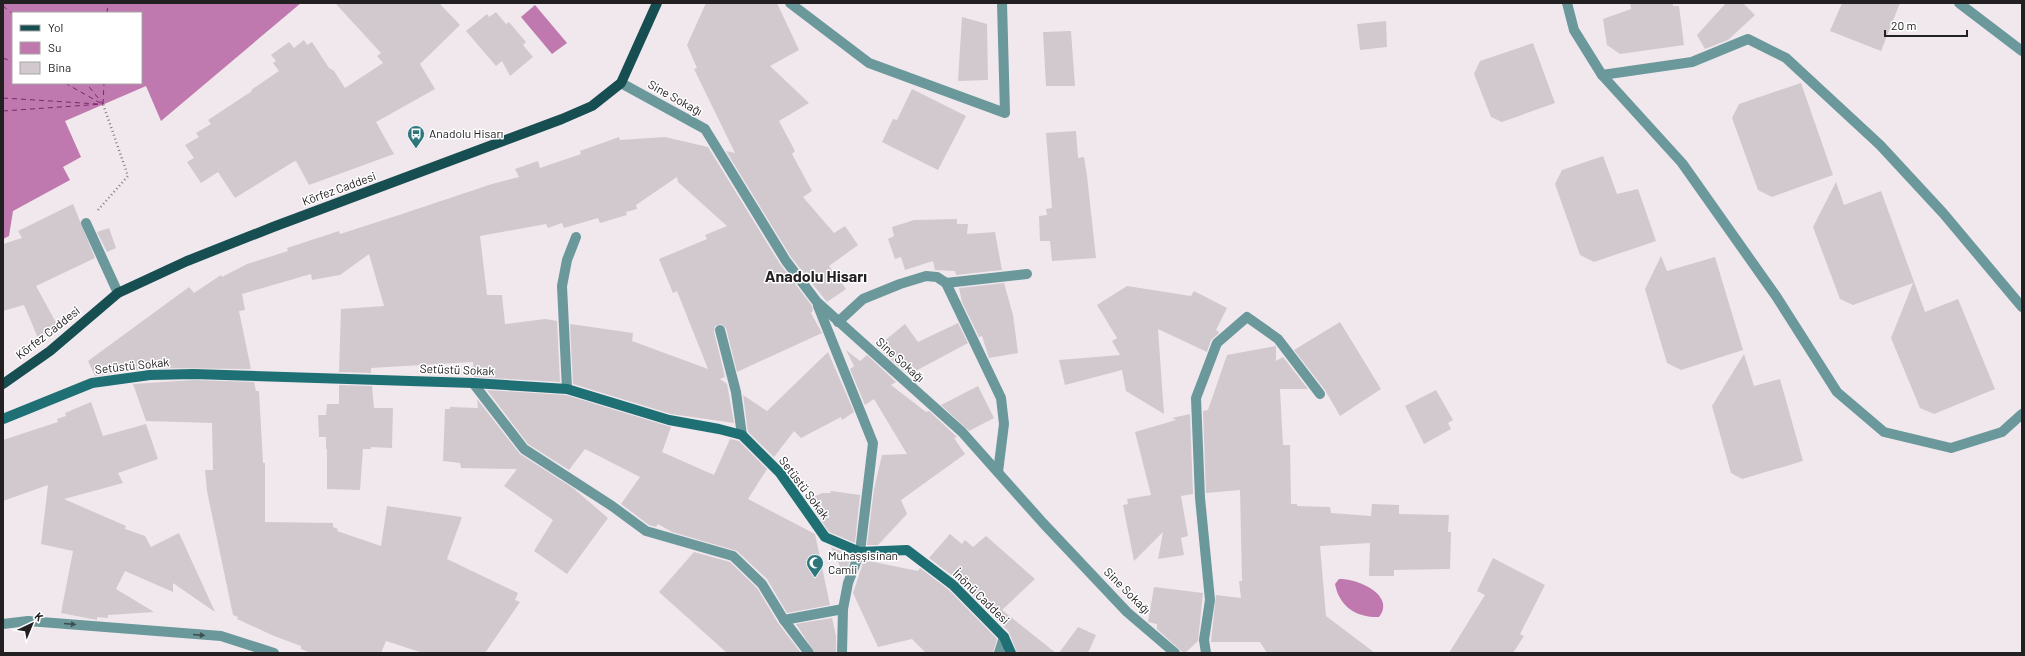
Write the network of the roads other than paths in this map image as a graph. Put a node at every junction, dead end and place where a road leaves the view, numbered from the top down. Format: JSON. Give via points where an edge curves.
{"nodes":[{"id":1,"x":657,"y":3,"type":"edge"},
{"id":2,"x":790,"y":3,"type":"edge"},
{"id":3,"x":1002,"y":3,"type":"edge"},
{"id":4,"x":1567,"y":3,"type":"edge"},
{"id":5,"x":1959,"y":3,"type":"edge"},
{"id":6,"x":2022,"y":51,"type":"edge"},
{"id":7,"x":1602,"y":75,"type":"junction"},
{"id":8,"x":621,"y":84,"type":"junction"},
{"id":9,"x":86,"y":223,"type":"road end"},
{"id":10,"x":576,"y":237,"type":"dead end"},
{"id":11,"x":1027,"y":274,"type":"dead end"},
{"id":12,"x":946,"y":283,"type":"junction"},
{"id":13,"x":118,"y":293,"type":"junction"},
{"id":14,"x":817,"y":302,"type":"junction"},
{"id":15,"x":2022,"y":307,"type":"edge"},
{"id":16,"x":838,"y":322,"type":"junction"},
{"id":17,"x":720,"y":330,"type":"dead end"},
{"id":18,"x":472,"y":383,"type":"junction"},
{"id":19,"x":3,"y":384,"type":"edge"},
{"id":20,"x":566,"y":389,"type":"junction"},
{"id":21,"x":1320,"y":394,"type":"dead end"},
{"id":22,"x":2022,"y":414,"type":"edge"},
{"id":23,"x":3,"y":419,"type":"edge"},
{"id":24,"x":742,"y":435,"type":"junction"},
{"id":25,"x":998,"y":472,"type":"junction"},
{"id":26,"x":860,"y":552,"type":"junction"},
{"id":27,"x":843,"y":609,"type":"junction"},
{"id":28,"x":784,"y":620,"type":"junction"},
{"id":29,"x":3,"y":624,"type":"edge"},
{"id":30,"x":1004,"y":637,"type":"junction"},
{"id":31,"x":274,"y":653,"type":"edge"},
{"id":32,"x":809,"y":653,"type":"edge"},
{"id":33,"x":842,"y":653,"type":"edge"},
{"id":34,"x":999,"y":653,"type":"edge"},
{"id":35,"x":1011,"y":653,"type":"edge"},
{"id":36,"x":1175,"y":653,"type":"edge"},
{"id":37,"x":1206,"y":653,"type":"edge"}],
"edges":[{"from":1,"to":8,"type":"main road","name":"Körfez Caddesi"},
{"from":2,"to":3,"type":"street","via":[[869,63],[1006,113]]},
{"from":4,"to":7,"type":"street","via":[[1574,30]]},
{"from":5,"to":6,"type":"street"},
{"from":7,"to":15,"type":"street","via":[[1692,62],[1748,39],[1786,58],[1880,145],[1943,213]]},
{"from":7,"to":22,"type":"street","via":[[1682,163],[1776,296],[1837,392],[1884,432],[1951,448],[2002,432]]},
{"from":8,"to":13,"type":"main road","name":"Körfez Caddesi","via":[[592,106],[562,119],[273,227],[188,261]]},
{"from":8,"to":14,"type":"street","name":"Sine Sokağı","via":[[706,129],[786,261]]},
{"from":9,"to":13,"type":"street"},
{"from":10,"to":20,"type":"street","via":[[567,260],[562,286]]},
{"from":11,"to":12,"type":"street"},
{"from":12,"to":16,"type":"street","via":[[937,277],[926,276],[900,284],[863,299]]},
{"from":12,"to":25,"type":"street","via":[[1001,398],[1004,424]]},
{"from":13,"to":19,"type":"main road","name":"Körfez Caddesi","via":[[50,351]]},
{"from":14,"to":16,"type":"street","name":"Sine Sokağı"},
{"from":14,"to":26,"type":"street","via":[[873,443]]},
{"from":16,"to":25,"type":"street","name":"Sine Sokağı","via":[[962,432]]},
{"from":17,"to":24,"type":"street","via":[[736,392]]},
{"from":18,"to":20,"type":"street","name":"Setüstü Sokak"},
{"from":18,"to":23,"type":"street","name":"Setüstü Sokak","via":[[194,374],[150,375],[92,383]]},
{"from":18,"to":28,"type":"street","via":[[524,449],[646,531],[732,556],[762,584]]},
{"from":20,"to":24,"type":"street","name":"Setüstü Sokak","via":[[669,420]]},
{"from":21,"to":37,"type":"street","via":[[1278,339],[1247,317],[1217,343],[1196,398],[1200,498],[1210,600],[1204,640]]},
{"from":24,"to":26,"type":"street","name":"Setüstü Sokak","via":[[780,473],[826,538]]},
{"from":25,"to":36,"type":"street","name":"Sine Sokağı","via":[[1127,612]]},
{"from":26,"to":27,"type":"street","via":[[848,583]]},
{"from":26,"to":30,"type":"street","name":"İnönü Caddesi","via":[[907,550],[953,585]]},
{"from":27,"to":28,"type":"street"},
{"from":27,"to":33,"type":"street"},
{"from":28,"to":32,"type":"street"},
{"from":29,"to":31,"type":"street","one_way":true,"via":[[28,621],[221,636]]},
{"from":30,"to":34,"type":"street"},
{"from":30,"to":35,"type":"street","name":"İnönü Caddesi"}]}
